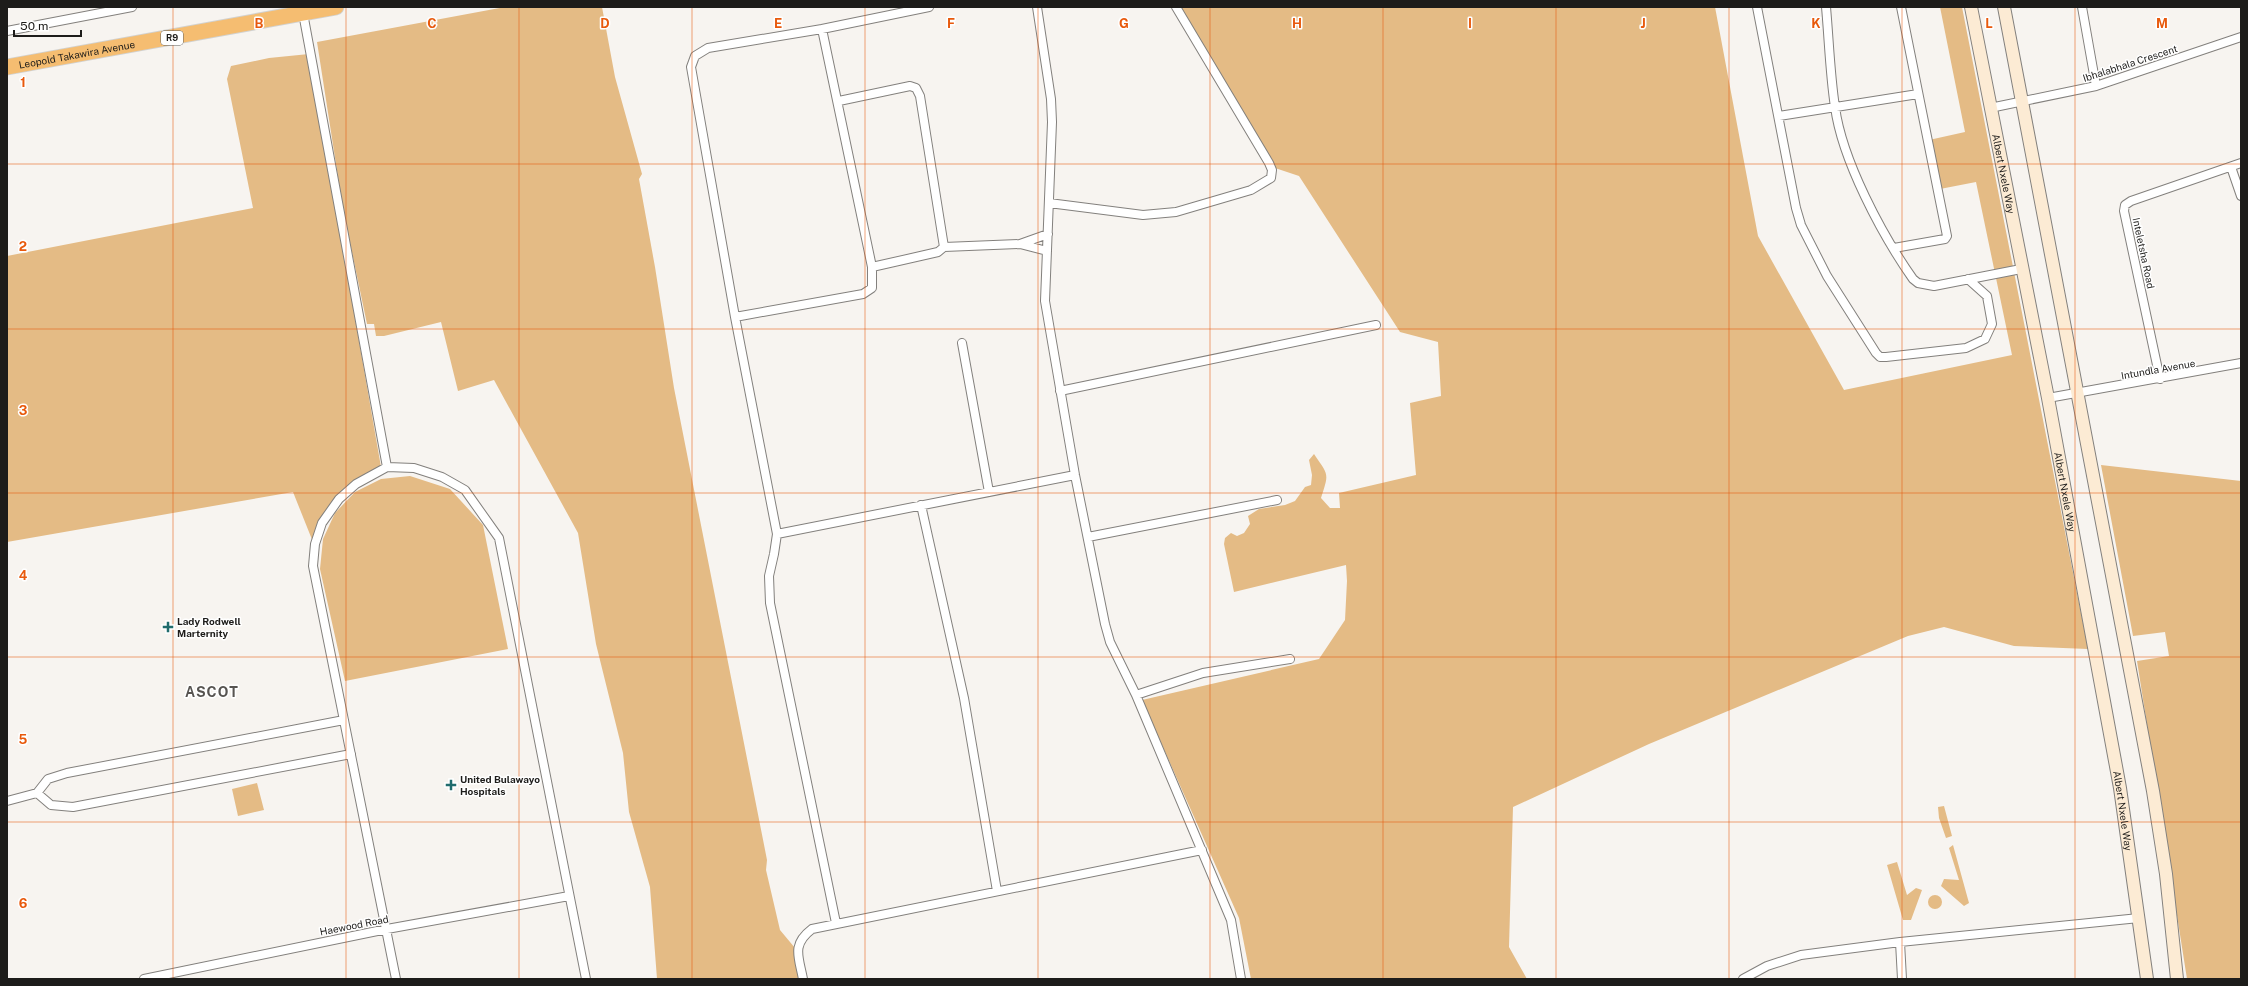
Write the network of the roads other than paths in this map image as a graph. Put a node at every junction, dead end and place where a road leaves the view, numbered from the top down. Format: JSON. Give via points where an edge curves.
{"nodes":[{"id":1,"x":132,"y":7,"type":"edge"},
{"id":2,"x":336,"y":7,"type":"edge"},
{"id":3,"x":929,"y":7,"type":"edge"},
{"id":4,"x":1037,"y":7,"type":"edge"},
{"id":5,"x":1176,"y":7,"type":"edge"},
{"id":6,"x":1757,"y":7,"type":"edge"},
{"id":7,"x":1826,"y":7,"type":"edge"},
{"id":8,"x":1901,"y":7,"type":"edge"},
{"id":9,"x":1971,"y":7,"type":"edge"},
{"id":10,"x":2004,"y":7,"type":"edge"},
{"id":11,"x":2082,"y":7,"type":"edge"},
{"id":12,"x":304,"y":14,"type":"junction"},
{"id":13,"x":822,"y":29,"type":"junction"},
{"id":14,"x":7,"y":31,"type":"edge"},
{"id":15,"x":2241,"y":37,"type":"edge"},
{"id":16,"x":7,"y":67,"type":"edge"},
{"id":17,"x":2096,"y":86,"type":"junction"},
{"id":18,"x":1918,"y":94,"type":"junction"},
{"id":19,"x":839,"y":101,"type":"junction"},
{"id":20,"x":2024,"y":102,"type":"junction"},
{"id":21,"x":1835,"y":108,"type":"junction"},
{"id":22,"x":1990,"y":108,"type":"junction"},
{"id":23,"x":1779,"y":116,"type":"junction"},
{"id":24,"x":2241,"y":163,"type":"edge"},
{"id":25,"x":2231,"y":168,"type":"junction"},
{"id":26,"x":2241,"y":196,"type":"edge"},
{"id":27,"x":1049,"y":203,"type":"junction"},
{"id":28,"x":1048,"y":234,"type":"junction"},
{"id":29,"x":1020,"y":244,"type":"junction"},
{"id":30,"x":944,"y":247,"type":"junction"},
{"id":31,"x":1894,"y":248,"type":"junction"},
{"id":32,"x":1047,"y":251,"type":"junction"},
{"id":33,"x":872,"y":267,"type":"junction"},
{"id":34,"x":2021,"y":269,"type":"junction"},
{"id":35,"x":1968,"y":279,"type":"junction"},
{"id":36,"x":735,"y":317,"type":"junction"},
{"id":37,"x":1376,"y":325,"type":"dead end"},
{"id":38,"x":962,"y":342,"type":"dead end"},
{"id":39,"x":2241,"y":363,"type":"edge"},
{"id":40,"x":2160,"y":379,"type":"junction"},
{"id":41,"x":1060,"y":391,"type":"junction"},
{"id":42,"x":2078,"y":393,"type":"junction"},
{"id":43,"x":2048,"y":398,"type":"junction"},
{"id":44,"x":388,"y":467,"type":"junction"},
{"id":45,"x":1076,"y":475,"type":"junction"},
{"id":46,"x":989,"y":492,"type":"junction"},
{"id":47,"x":1277,"y":500,"type":"dead end"},
{"id":48,"x":921,"y":505,"type":"junction"},
{"id":49,"x":777,"y":534,"type":"junction"},
{"id":50,"x":1088,"y":537,"type":"junction"},
{"id":51,"x":1290,"y":659,"type":"dead end"},
{"id":52,"x":1136,"y":695,"type":"junction"},
{"id":53,"x":344,"y":720,"type":"junction"},
{"id":54,"x":351,"y":754,"type":"junction"},
{"id":55,"x":37,"y":793,"type":"junction"},
{"id":56,"x":7,"y":801,"type":"edge"},
{"id":57,"x":1202,"y":850,"type":"junction"},
{"id":58,"x":997,"y":891,"type":"junction"},
{"id":59,"x":569,"y":896,"type":"junction"},
{"id":60,"x":2139,"y":918,"type":"junction"},
{"id":61,"x":836,"y":923,"type":"junction"},
{"id":62,"x":387,"y":929,"type":"junction"},
{"id":63,"x":1900,"y":942,"type":"junction"},
{"id":64,"x":144,"y":979,"type":"edge"},
{"id":65,"x":396,"y":979,"type":"edge"},
{"id":66,"x":586,"y":979,"type":"edge"},
{"id":67,"x":804,"y":979,"type":"edge"},
{"id":68,"x":1241,"y":979,"type":"edge"},
{"id":69,"x":1743,"y":979,"type":"edge"},
{"id":70,"x":1902,"y":979,"type":"edge"},
{"id":71,"x":2147,"y":979,"type":"edge"},
{"id":72,"x":2177,"y":979,"type":"edge"}],
"edges":[{"from":1,"to":14,"type":"street"},
{"from":2,"to":12,"type":"highway","name":"Leopold Takawira Avenue","number":"R9"},
{"from":3,"to":13,"type":"street"},
{"from":4,"to":27,"type":"street","via":[[1051,99]]},
{"from":5,"to":27,"type":"street","via":[[1265,157],[1272,170],[1271,178],[1251,190],[1176,212],[1143,215]]},
{"from":6,"to":23,"type":"street"},
{"from":7,"to":21,"type":"street"},
{"from":8,"to":18,"type":"street"},
{"from":9,"to":22,"type":"main road","name":"Albert Nxele Way"},
{"from":10,"to":20,"type":"main road"},
{"from":11,"to":17,"type":"street"},
{"from":12,"to":16,"type":"highway","name":"Leopold Takawira Avenue","number":"R9"},
{"from":12,"to":44,"type":"street"},
{"from":13,"to":19,"type":"street"},
{"from":13,"to":36,"type":"street","via":[[708,48],[695,56],[691,67]]},
{"from":15,"to":17,"type":"street","name":"Ibhalabhala Crescent"},
{"from":17,"to":20,"type":"street","name":"Ibhalabhala Crescent"},
{"from":18,"to":21,"type":"street"},
{"from":18,"to":31,"type":"street","via":[[1947,236],[1945,239]]},
{"from":19,"to":30,"type":"street","via":[[910,86],[918,91]]},
{"from":19,"to":33,"type":"street"},
{"from":20,"to":22,"type":"street","name":"Ibhalabhala Crescent"},
{"from":20,"to":42,"type":"main road"},
{"from":21,"to":23,"type":"street"},
{"from":21,"to":31,"type":"street","via":[[1842,140],[1857,178]]},
{"from":22,"to":34,"type":"main road","name":"Albert Nxele Way"},
{"from":23,"to":35,"type":"street","via":[[1801,225],[1827,276],[1878,355],[1886,357],[1966,348],[1985,339],[1992,324],[1986,296]]},
{"from":24,"to":25,"type":"street","name":"Inteletsha Road"},
{"from":25,"to":26,"type":"street"},
{"from":25,"to":40,"type":"street","name":"Inteletsha Road","via":[[2131,201],[2124,208]]},
{"from":27,"to":28,"type":"street"},
{"from":28,"to":29,"type":"street"},
{"from":28,"to":32,"type":"street"},
{"from":29,"to":30,"type":"street"},
{"from":29,"to":32,"type":"street"},
{"from":30,"to":33,"type":"street","via":[[938,252]]},
{"from":31,"to":35,"type":"street","via":[[1918,283],[1934,286]]},
{"from":32,"to":41,"type":"street","via":[[1045,301]]},
{"from":33,"to":36,"type":"street","via":[[872,288],[863,294]]},
{"from":34,"to":35,"type":"street"},
{"from":34,"to":43,"type":"main road","name":"Albert Nxele Way"},
{"from":36,"to":49,"type":"street"},
{"from":37,"to":41,"type":"street"},
{"from":38,"to":46,"type":"street"},
{"from":39,"to":40,"type":"street","name":"Intundla Avenue"},
{"from":40,"to":42,"type":"street","name":"Intundla Avenue"},
{"from":41,"to":45,"type":"street"},
{"from":42,"to":43,"type":"street","name":"Intundla Avenue"},
{"from":42,"to":72,"type":"main road","via":[[2153,791],[2166,874]]},
{"from":43,"to":60,"type":"main road","name":"Albert Nxele Way","via":[[2120,788]]},
{"from":44,"to":53,"type":"street","via":[[356,484],[339,499],[322,523],[315,544],[313,566]]},
{"from":44,"to":59,"type":"street","via":[[414,468],[442,477],[465,490],[499,538]]},
{"from":45,"to":46,"type":"street"},
{"from":45,"to":50,"type":"street"},
{"from":46,"to":48,"type":"street"},
{"from":47,"to":50,"type":"street"},
{"from":48,"to":49,"type":"street"},
{"from":48,"to":58,"type":"street","via":[[964,698]]},
{"from":49,"to":61,"type":"street","via":[[769,576],[770,603]]},
{"from":50,"to":52,"type":"street","via":[[1107,632]]},
{"from":51,"to":52,"type":"street","via":[[1203,673]]},
{"from":52,"to":57,"type":"street"},
{"from":53,"to":54,"type":"street"},
{"from":53,"to":55,"type":"street","via":[[67,773],[48,779]]},
{"from":54,"to":55,"type":"street","via":[[73,807],[51,805]]},
{"from":54,"to":62,"type":"street"},
{"from":55,"to":56,"type":"street"},
{"from":57,"to":58,"type":"street"},
{"from":57,"to":68,"type":"street","via":[[1231,920]]},
{"from":58,"to":61,"type":"street"},
{"from":59,"to":62,"type":"street","name":"Haewood Road"},
{"from":59,"to":66,"type":"street"},
{"from":60,"to":63,"type":"street"},
{"from":60,"to":71,"type":"main road","name":"Albert Nxele Way"},
{"from":61,"to":67,"type":"street","via":[[812,929],[802,936],[797,947]]},
{"from":62,"to":64,"type":"street","name":"Haewood Road"},
{"from":62,"to":65,"type":"street"},
{"from":63,"to":69,"type":"street","via":[[1801,955],[1767,966]]},
{"from":63,"to":70,"type":"street"}]}
